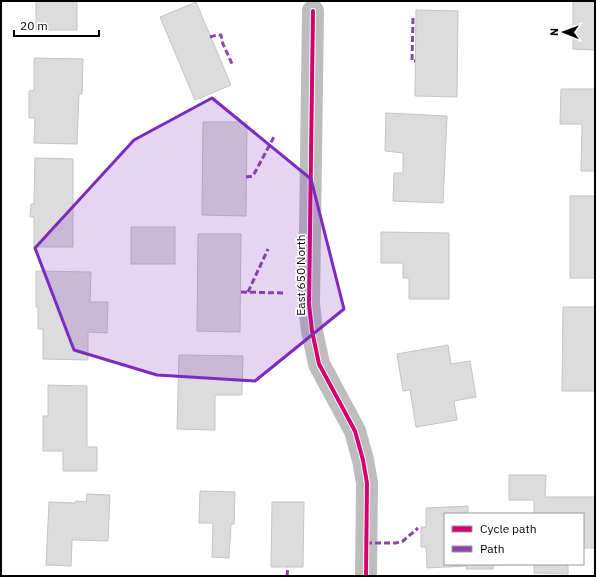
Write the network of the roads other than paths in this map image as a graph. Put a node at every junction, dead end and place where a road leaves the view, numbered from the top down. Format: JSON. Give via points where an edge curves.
{"nodes":[{"id":1,"x":313,"y":10,"type":"dead end"},
{"id":2,"x":366,"y":576,"type":"edge"}],
"edges":[{"from":1,"to":2,"type":"street","name":"East 650 North","via":[[309,304],[319,364],[355,431],[363,460],[367,483]]}]}
